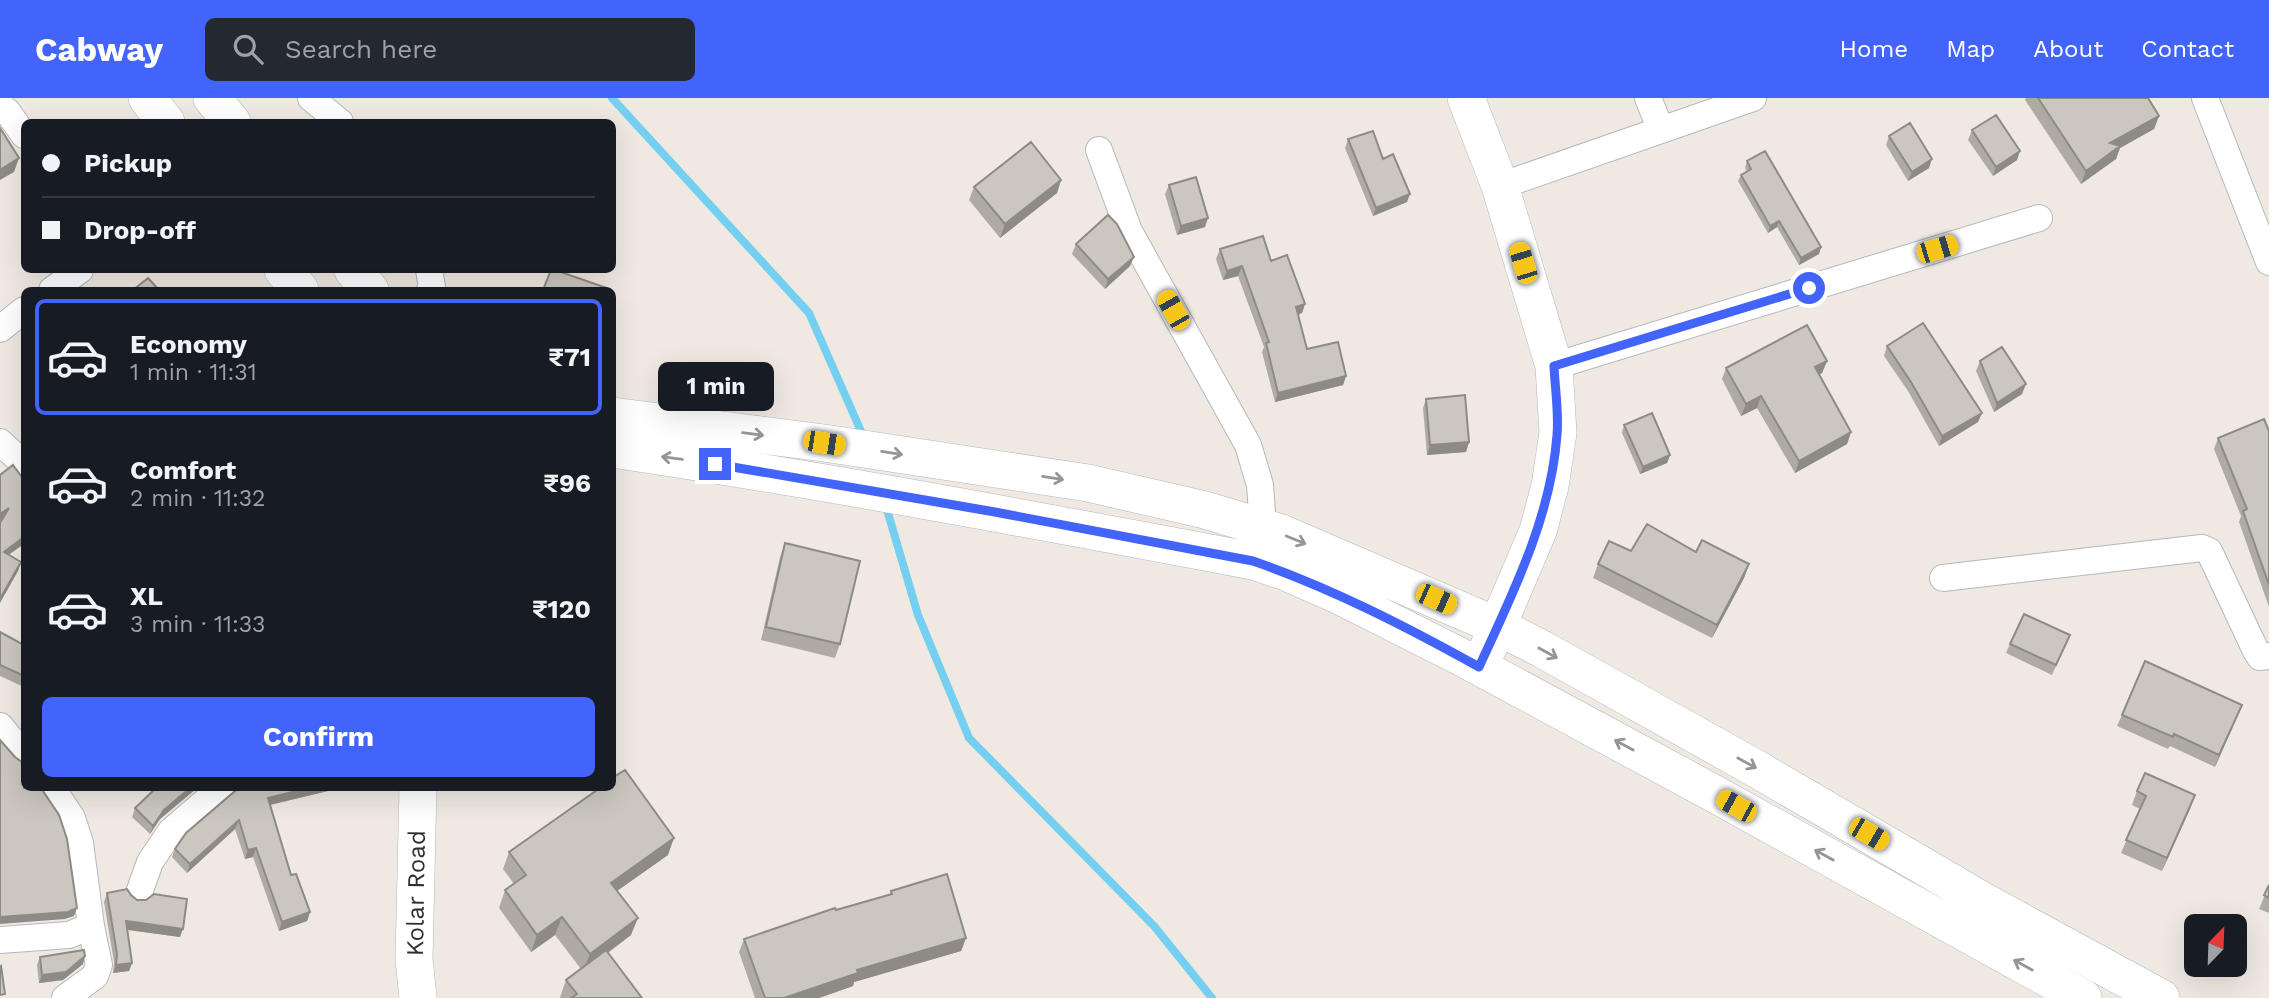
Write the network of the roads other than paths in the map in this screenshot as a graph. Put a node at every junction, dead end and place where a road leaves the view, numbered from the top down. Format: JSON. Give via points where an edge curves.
{"nodes":[{"id":1,"x":147,"y":98,"type":"edge"},
{"id":2,"x":212,"y":98,"type":"edge"},
{"id":3,"x":311,"y":98,"type":"edge"},
{"id":4,"x":1466,"y":98,"type":"edge"},
{"id":5,"x":1648,"y":98,"type":"edge"},
{"id":6,"x":1753,"y":98,"type":"edge"},
{"id":7,"x":2205,"y":98,"type":"edge"},
{"id":8,"x":0,"y":106,"type":"edge"},
{"id":9,"x":164,"y":119,"type":"edge"},
{"id":10,"x":230,"y":119,"type":"edge"},
{"id":11,"x":336,"y":119,"type":"edge"},
{"id":12,"x":1661,"y":130,"type":"junction"},
{"id":13,"x":21,"y":131,"type":"edge"},
{"id":14,"x":1099,"y":150,"type":"dead end"},
{"id":15,"x":1500,"y":187,"type":"junction"},
{"id":16,"x":2039,"y":218,"type":"dead end"},
{"id":17,"x":2269,"y":262,"type":"edge"},
{"id":18,"x":76,"y":273,"type":"edge"},
{"id":19,"x":286,"y":273,"type":"edge"},
{"id":20,"x":356,"y":273,"type":"edge"},
{"id":21,"x":56,"y":287,"type":"edge"},
{"id":22,"x":297,"y":287,"type":"edge"},
{"id":23,"x":367,"y":287,"type":"edge"},
{"id":24,"x":21,"y":312,"type":"edge"},
{"id":25,"x":0,"y":328,"type":"edge"},
{"id":26,"x":1554,"y":366,"type":"junction"},
{"id":27,"x":616,"y":417,"type":"edge"},
{"id":28,"x":0,"y":442,"type":"edge"},
{"id":29,"x":616,"y":450,"type":"edge"},
{"id":30,"x":21,"y":461,"type":"edge"},
{"id":31,"x":1262,"y":527,"type":"junction"},
{"id":32,"x":1943,"y":578,"type":"dead end"},
{"id":33,"x":1497,"y":626,"type":"junction"},
{"id":34,"x":2269,"y":656,"type":"edge"},
{"id":35,"x":1479,"y":667,"type":"junction"},
{"id":36,"x":0,"y":726,"type":"edge"},
{"id":37,"x":21,"y":751,"type":"edge"},
{"id":38,"x":54,"y":791,"type":"edge"},
{"id":39,"x":218,"y":791,"type":"edge"},
{"id":40,"x":418,"y":791,"type":"edge"},
{"id":41,"x":139,"y":893,"type":"dead end"},
{"id":42,"x":91,"y":926,"type":"junction"},
{"id":43,"x":0,"y":940,"type":"edge"},
{"id":44,"x":65,"y":998,"type":"edge"},
{"id":45,"x":418,"y":998,"type":"edge"},
{"id":46,"x":2082,"y":998,"type":"edge"},
{"id":47,"x":2161,"y":998,"type":"edge"}],
"edges":[{"from":1,"to":9,"type":"main road"},
{"from":2,"to":10,"type":"main road"},
{"from":3,"to":11,"type":"street"},
{"from":4,"to":15,"type":"main road"},
{"from":5,"to":12,"type":"street"},
{"from":6,"to":12,"type":"street"},
{"from":7,"to":17,"type":"street"},
{"from":8,"to":13,"type":"street"},
{"from":12,"to":15,"type":"street"},
{"from":14,"to":31,"type":"street","via":[[1129,230],[1248,445],[1260,485]]},
{"from":15,"to":26,"type":"main road"},
{"from":16,"to":26,"type":"street"},
{"from":18,"to":21,"type":"street"},
{"from":19,"to":22,"type":"main road"},
{"from":20,"to":23,"type":"main road"},
{"from":24,"to":25,"type":"street"},
{"from":26,"to":33,"type":"main road","via":[[1558,433],[1550,486],[1538,531]]},
{"from":27,"to":31,"type":"main road","one_way":true,"via":[[1088,483]]},
{"from":28,"to":30,"type":"street"},
{"from":35,"to":29,"type":"main road","one_way":true,"via":[[1336,594],[1253,561],[995,512]]},
{"from":31,"to":33,"type":"main road","one_way":true},
{"from":32,"to":34,"type":"street","via":[[2202,548],[2209,551],[2256,651],[2260,657]]},
{"from":33,"to":35,"type":"main road"},
{"from":33,"to":47,"type":"main road","one_way":true},
{"from":46,"to":35,"type":"main road","one_way":true},
{"from":36,"to":37,"type":"street"},
{"from":38,"to":42,"type":"street","via":[[72,818],[80,843]]},
{"from":39,"to":41,"type":"street","via":[[171,831],[150,862]]},
{"from":40,"to":45,"type":"main road","name":"Kolar Road","via":[[414,959]]},
{"from":42,"to":43,"type":"street","via":[[69,935]]},
{"from":42,"to":44,"type":"street","via":[[99,971]]}]}
